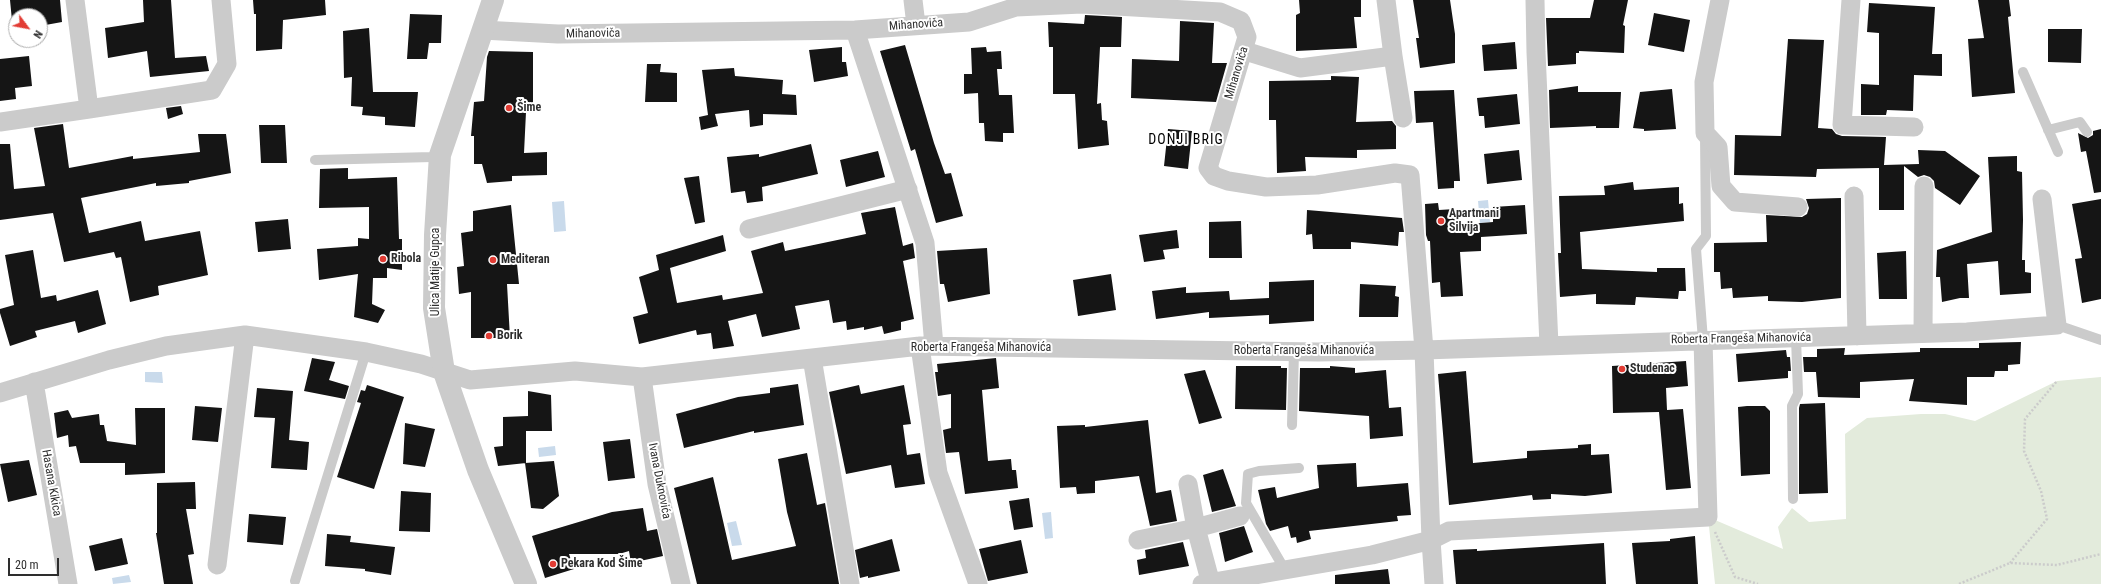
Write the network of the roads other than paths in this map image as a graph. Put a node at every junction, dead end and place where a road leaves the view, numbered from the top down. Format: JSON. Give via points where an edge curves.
{"nodes":[{"id":1,"x":75,"y":0,"type":"edge"},
{"id":2,"x":221,"y":0,"type":"edge"},
{"id":3,"x":493,"y":0,"type":"edge"},
{"id":4,"x":914,"y":0,"type":"edge"},
{"id":5,"x":1386,"y":0,"type":"edge"},
{"id":6,"x":1535,"y":0,"type":"edge"},
{"id":7,"x":1720,"y":0,"type":"edge"},
{"id":8,"x":1851,"y":0,"type":"edge"},
{"id":9,"x":916,"y":25,"type":"junction"},
{"id":10,"x":482,"y":30,"type":"junction"},
{"id":11,"x":855,"y":30,"type":"junction"},
{"id":12,"x":1245,"y":51,"type":"junction"},
{"id":13,"x":1393,"y":56,"type":"junction"},
{"id":14,"x":2023,"y":72,"type":"dead end"},
{"id":15,"x":89,"y":109,"type":"junction"},
{"id":16,"x":1402,"y":118,"type":"dead end"},
{"id":17,"x":0,"y":122,"type":"edge"},
{"id":18,"x":1914,"y":127,"type":"dead end"},
{"id":19,"x":2048,"y":130,"type":"junction"},
{"id":20,"x":2087,"y":132,"type":"dead end"},
{"id":21,"x":1705,"y":133,"type":"junction"},
{"id":22,"x":2058,"y":152,"type":"dead end"},
{"id":23,"x":440,"y":155,"type":"junction"},
{"id":24,"x":315,"y":160,"type":"dead end"},
{"id":25,"x":1924,"y":186,"type":"dead end"},
{"id":26,"x":908,"y":189,"type":"junction"},
{"id":27,"x":1854,"y":196,"type":"dead end"},
{"id":28,"x":2042,"y":199,"type":"dead end"},
{"id":29,"x":1798,"y":207,"type":"dead end"},
{"id":30,"x":750,"y":229,"type":"dead end"},
{"id":31,"x":2057,"y":325,"type":"junction"},
{"id":32,"x":1923,"y":332,"type":"junction"},
{"id":33,"x":245,"y":335,"type":"junction"},
{"id":34,"x":1857,"y":336,"type":"junction"},
{"id":35,"x":1796,"y":338,"type":"junction"},
{"id":36,"x":1703,"y":340,"type":"junction"},
{"id":37,"x":2101,"y":340,"type":"edge"},
{"id":38,"x":1549,"y":345,"type":"junction"},
{"id":39,"x":927,"y":346,"type":"junction"},
{"id":40,"x":1424,"y":350,"type":"junction"},
{"id":41,"x":366,"y":352,"type":"junction"},
{"id":42,"x":1294,"y":352,"type":"junction"},
{"id":43,"x":812,"y":358,"type":"junction"},
{"id":44,"x":444,"y":372,"type":"junction"},
{"id":45,"x":642,"y":378,"type":"junction"},
{"id":46,"x":34,"y":382,"type":"junction"},
{"id":47,"x":0,"y":393,"type":"edge"},
{"id":48,"x":1292,"y":425,"type":"dead end"},
{"id":49,"x":1298,"y":468,"type":"dead end"},
{"id":50,"x":1188,"y":484,"type":"dead end"},
{"id":51,"x":1794,"y":499,"type":"dead end"},
{"id":52,"x":1240,"y":516,"type":"dead end"},
{"id":53,"x":1196,"y":528,"type":"junction"},
{"id":54,"x":1138,"y":540,"type":"dead end"},
{"id":55,"x":1431,"y":540,"type":"junction"},
{"id":56,"x":217,"y":565,"type":"dead end"},
{"id":57,"x":1285,"y":570,"type":"junction"},
{"id":58,"x":295,"y":581,"type":"dead end"},
{"id":59,"x":1208,"y":583,"type":"edge"},
{"id":60,"x":68,"y":584,"type":"edge"},
{"id":61,"x":526,"y":584,"type":"edge"},
{"id":62,"x":681,"y":584,"type":"edge"},
{"id":63,"x":850,"y":584,"type":"edge"},
{"id":64,"x":978,"y":584,"type":"edge"},
{"id":65,"x":1434,"y":584,"type":"edge"}],
"edges":[{"from":1,"to":15,"type":"street"},
{"from":2,"to":15,"type":"street","via":[[227,64],[212,90]]},
{"from":3,"to":10,"type":"street","name":"Ulica Matije Gupca"},
{"from":4,"to":9,"type":"street"},
{"from":5,"to":13,"type":"street"},
{"from":6,"to":38,"type":"street"},
{"from":7,"to":21,"type":"street","via":[[1704,82]]},
{"from":8,"to":18,"type":"street","via":[[1842,125]]},
{"from":9,"to":11,"type":"street","name":"Mihanoviča"},
{"from":9,"to":12,"type":"street","name":"Mihanoviča","via":[[969,22],[1016,7],[1082,4],[1220,12],[1241,21],[1247,37]]},
{"from":10,"to":11,"type":"street","name":"Mihanoviča","via":[[558,34]]},
{"from":10,"to":23,"type":"street","name":"Ulica Matije Gupca"},
{"from":11,"to":26,"type":"street"},
{"from":12,"to":13,"type":"street","via":[[1300,68]]},
{"from":12,"to":40,"type":"street","name":"Mihanoviča","via":[[1208,168],[1214,176],[1228,181],[1266,187],[1317,185],[1409,170]]},
{"from":13,"to":16,"type":"street"},
{"from":14,"to":19,"type":"lane"},
{"from":15,"to":17,"type":"street"},
{"from":19,"to":20,"type":"lane","via":[[2080,122]]},
{"from":19,"to":22,"type":"lane"},
{"from":21,"to":29,"type":"street","via":[[1718,147],[1721,186],[1735,202]]},
{"from":21,"to":36,"type":"lane","via":[[1706,236],[1696,249]]},
{"from":23,"to":24,"type":"lane"},
{"from":23,"to":44,"type":"street","name":"Ulica Matije Gupca","via":[[434,308]]},
{"from":25,"to":32,"type":"street"},
{"from":26,"to":30,"type":"street"},
{"from":26,"to":39,"type":"street","via":[[924,243]]},
{"from":27,"to":34,"type":"street"},
{"from":28,"to":31,"type":"street"},
{"from":31,"to":32,"type":"street","name":"Roberta Frangeša Mihanovića","via":[[1967,332]]},
{"from":31,"to":37,"type":"lane"},
{"from":32,"to":34,"type":"street","name":"Roberta Frangeša Mihanovića"},
{"from":33,"to":41,"type":"street","name":"Roberta Frangeša Mihanovića"},
{"from":33,"to":46,"type":"street","name":"Roberta Frangeša Mihanovića","via":[[166,346]]},
{"from":33,"to":56,"type":"street"},
{"from":34,"to":35,"type":"street","name":"Roberta Frangeša Mihanovića"},
{"from":35,"to":36,"type":"street","name":"Roberta Frangeša Mihanovića"},
{"from":35,"to":51,"type":"lane","via":[[1798,394],[1792,406]]},
{"from":36,"to":38,"type":"street","name":"Roberta Frangeša Mihanovića"},
{"from":36,"to":55,"type":"street","via":[[1708,517],[1449,531]]},
{"from":38,"to":40,"type":"street","name":"Roberta Frangeša Mihanovića"},
{"from":39,"to":42,"type":"street","name":"Roberta Frangeša Mihanovića"},
{"from":39,"to":43,"type":"street","name":"Roberta Frangeša Mihanovića"},
{"from":39,"to":64,"type":"street","via":[[938,473]]},
{"from":40,"to":42,"type":"street","name":"Roberta Frangeša Mihanovića"},
{"from":40,"to":55,"type":"street"},
{"from":41,"to":44,"type":"street","name":"Roberta Frangeša Mihanovića","via":[[421,364]]},
{"from":41,"to":58,"type":"lane"},
{"from":42,"to":48,"type":"lane"},
{"from":43,"to":45,"type":"street","name":"Roberta Frangeša Mihanovića"},
{"from":43,"to":63,"type":"street"},
{"from":44,"to":45,"type":"street","name":"Roberta Frangeša Mihanovića","via":[[470,380],[575,371]]},
{"from":44,"to":61,"type":"street","name":"Ulica Matije Gupca","via":[[478,470]]},
{"from":45,"to":62,"type":"street","name":"Ivana Duknovića","via":[[657,484]]},
{"from":46,"to":47,"type":"street","name":"Roberta Frangeša Mihanovića"},
{"from":46,"to":60,"type":"street","name":"Hasana Kikica"},
{"from":49,"to":57,"type":"lane","via":[[1248,474],[1246,503]]},
{"from":50,"to":53,"type":"street"},
{"from":52,"to":53,"type":"street"},
{"from":53,"to":54,"type":"street"},
{"from":53,"to":59,"type":"street"},
{"from":55,"to":57,"type":"street","via":[[1372,556]]},
{"from":55,"to":65,"type":"street"},
{"from":57,"to":59,"type":"street"}]}
